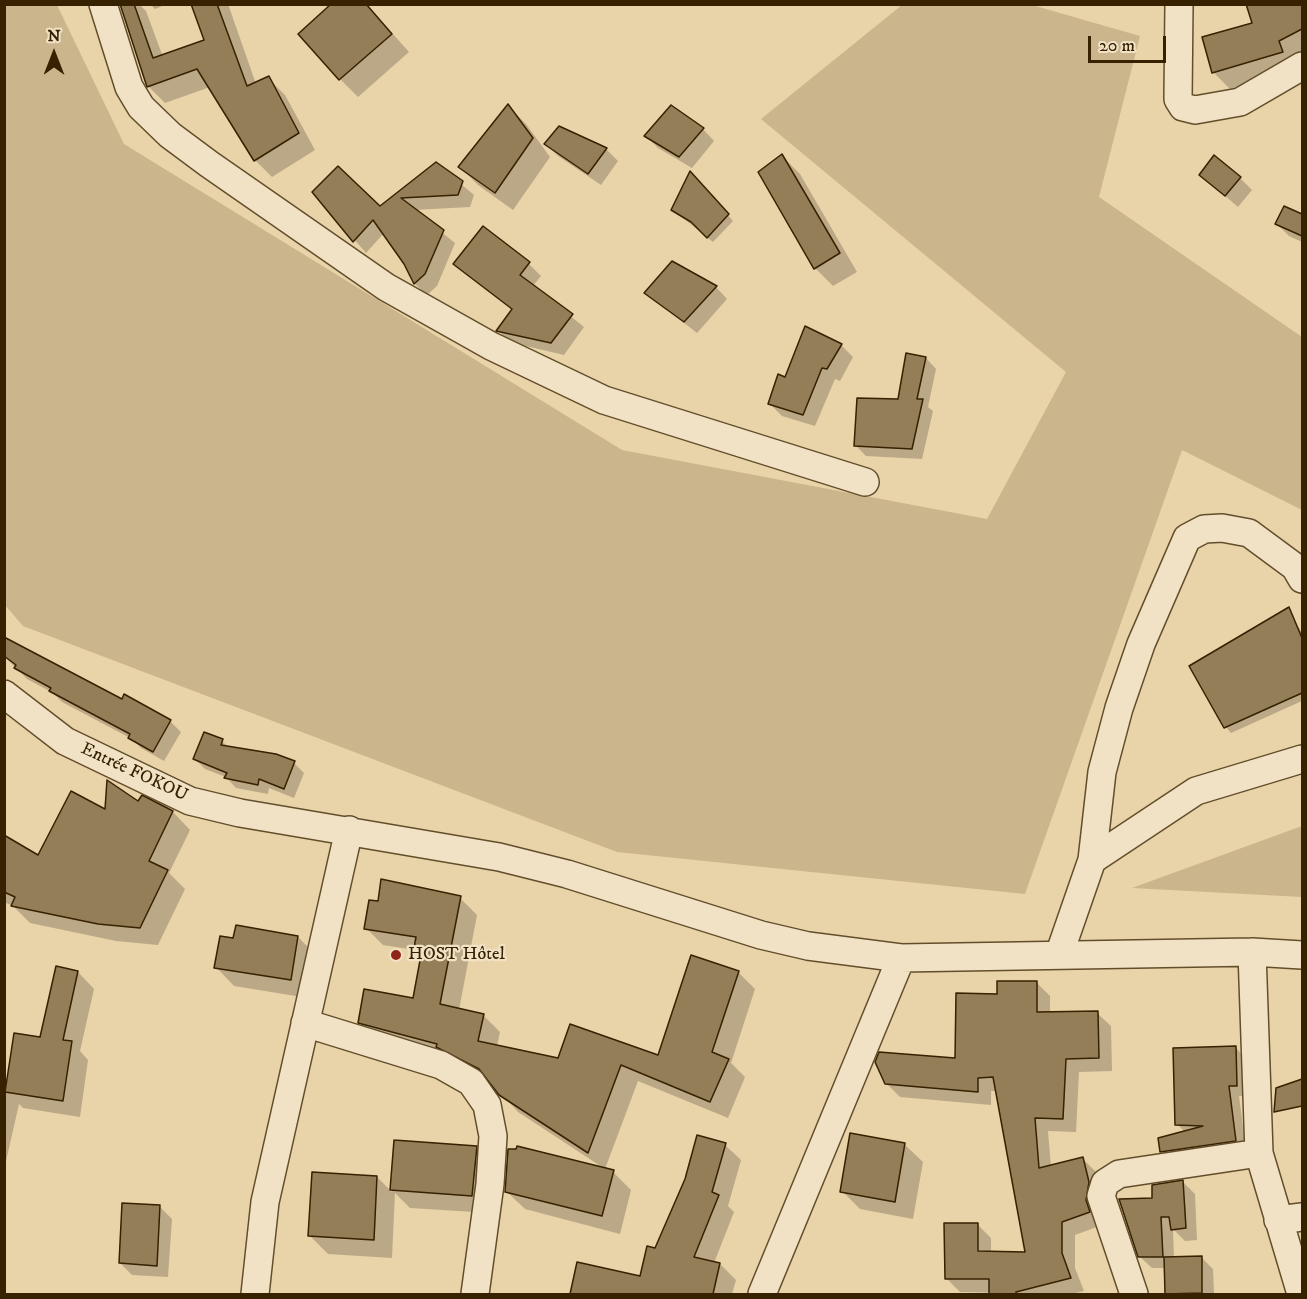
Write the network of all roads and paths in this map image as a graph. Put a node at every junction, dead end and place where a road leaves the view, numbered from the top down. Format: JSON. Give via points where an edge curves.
{"nodes":[{"id":1,"x":103,"y":4,"type":"edge"},
{"id":2,"x":1179,"y":4,"type":"edge"},
{"id":3,"x":1302,"y":66,"type":"edge"},
{"id":4,"x":865,"y":482,"type":"dead end"},
{"id":5,"x":1302,"y":579,"type":"edge"},
{"id":6,"x":4,"y":694,"type":"edge"},
{"id":7,"x":1302,"y":759,"type":"edge"},
{"id":8,"x":349,"y":830,"type":"junction"},
{"id":9,"x":1092,"y":860,"type":"junction"},
{"id":10,"x":1252,"y":952,"type":"junction"},
{"id":11,"x":1302,"y":955,"type":"edge"},
{"id":12,"x":1059,"y":956,"type":"junction"},
{"id":13,"x":901,"y":958,"type":"junction"},
{"id":14,"x":305,"y":1023,"type":"junction"},
{"id":15,"x":1259,"y":1153,"type":"junction"},
{"id":16,"x":1290,"y":1219,"type":"edge"},
{"id":17,"x":255,"y":1294,"type":"edge"},
{"id":18,"x":475,"y":1294,"type":"edge"},
{"id":19,"x":762,"y":1294,"type":"edge"},
{"id":20,"x":1134,"y":1294,"type":"edge"},
{"id":21,"x":1301,"y":1294,"type":"edge"}],
"edges":[{"from":1,"to":4,"type":"street","via":[[129,87],[141,107],[209,164],[386,287],[491,346],[604,400]]},
{"from":2,"to":3,"type":"street","via":[[1178,99],[1183,107],[1196,110],[1240,102]]},
{"from":5,"to":9,"type":"street","via":[[1295,567],[1249,533],[1204,529],[1187,538],[1141,644],[1119,708],[1102,772]]},
{"from":6,"to":8,"type":"street","name":"Entrée FOKOU","via":[[65,741],[190,801]]},
{"from":7,"to":9,"type":"street","via":[[1196,791]]},
{"from":8,"to":13,"type":"street","name":"Entrée FOKOU","via":[[499,857],[567,874],[760,935],[808,946]]},
{"from":8,"to":14,"type":"street"},
{"from":9,"to":12,"type":"street"},
{"from":10,"to":11,"type":"street","name":"Entrée FOKOU"},
{"from":10,"to":12,"type":"street","name":"Entrée FOKOU"},
{"from":10,"to":15,"type":"street"},
{"from":12,"to":13,"type":"street","name":"Entrée FOKOU"},
{"from":13,"to":19,"type":"street"},
{"from":14,"to":17,"type":"street","via":[[265,1202]]},
{"from":14,"to":18,"type":"street","via":[[441,1065],[471,1082],[487,1105],[493,1136],[490,1184]]},
{"from":15,"to":16,"type":"street"},
{"from":15,"to":20,"type":"street","via":[[1119,1174],[1105,1183],[1101,1196]]},
{"from":16,"to":21,"type":"street"}]}
